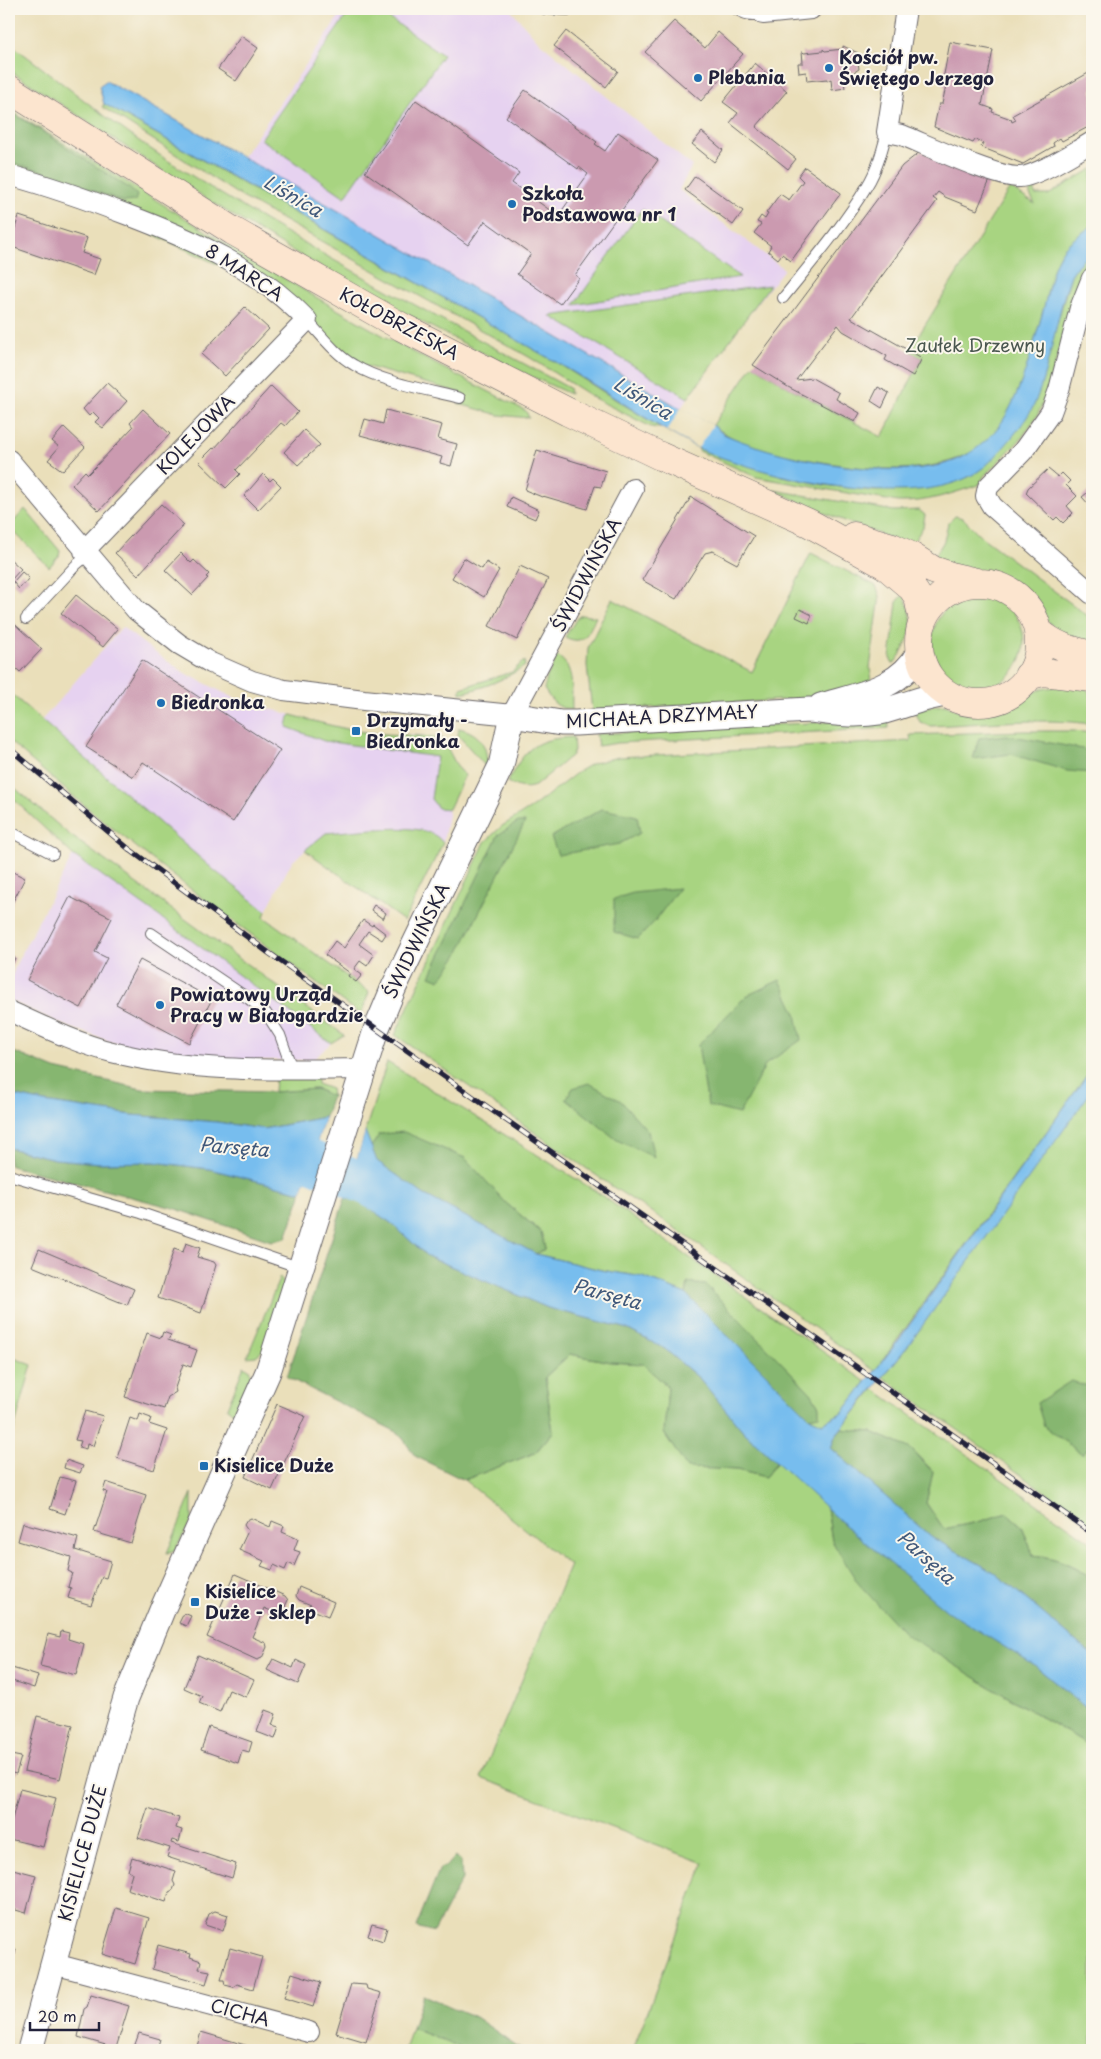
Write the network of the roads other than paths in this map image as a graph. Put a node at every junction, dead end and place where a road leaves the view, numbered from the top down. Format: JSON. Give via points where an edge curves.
{"nodes":[{"id":1,"x":545,"y":9,"type":"edge"},
{"id":2,"x":572,"y":9,"type":"edge"},
{"id":3,"x":736,"y":9,"type":"edge"},
{"id":4,"x":811,"y":9,"type":"edge"},
{"id":5,"x":906,"y":9,"type":"edge"},
{"id":6,"x":763,"y":14,"type":"joint"},
{"id":7,"x":9,"y":89,"type":"edge"},
{"id":8,"x":887,"y":132,"type":"junction"},
{"id":9,"x":1092,"y":142,"type":"edge"},
{"id":10,"x":9,"y":174,"type":"edge"},
{"id":11,"x":1092,"y":278,"type":"edge"},
{"id":12,"x":783,"y":298,"type":"dead end"},
{"id":13,"x":307,"y":320,"type":"junction"},
{"id":14,"x":460,"y":398,"type":"dead end"},
{"id":15,"x":9,"y":460,"type":"edge"},
{"id":16,"x":633,"y":490,"type":"dead end"},
{"id":17,"x":809,"y":523,"type":"junction"},
{"id":18,"x":86,"y":553,"type":"junction"},
{"id":19,"x":979,"y":582,"type":"junction"},
{"id":20,"x":1092,"y":594,"type":"edge"},
{"id":21,"x":26,"y":620,"type":"dead end"},
{"id":22,"x":923,"y":620,"type":"junction"},
{"id":23,"x":1038,"y":631,"type":"junction"},
{"id":24,"x":919,"y":652,"type":"junction"},
{"id":25,"x":1092,"y":655,"type":"edge"},
{"id":26,"x":1028,"y":676,"type":"junction"},
{"id":27,"x":1092,"y":678,"type":"edge"},
{"id":28,"x":948,"y":694,"type":"junction"},
{"id":29,"x":809,"y":710,"type":"junction"},
{"id":30,"x":512,"y":716,"type":"junction"},
{"id":31,"x":9,"y":831,"type":"edge"},
{"id":32,"x":54,"y":854,"type":"dead end"},
{"id":33,"x":151,"y":933,"type":"dead end"},
{"id":34,"x":9,"y":1011,"type":"edge"},
{"id":35,"x":292,"y":1069,"type":"junction"},
{"id":36,"x":363,"y":1069,"type":"junction"},
{"id":37,"x":9,"y":1175,"type":"edge"},
{"id":38,"x":302,"y":1269,"type":"junction"},
{"id":39,"x":54,"y":1964,"type":"junction"},
{"id":40,"x":309,"y":2032,"type":"dead end"},
{"id":41,"x":30,"y":2050,"type":"edge"}],
"edges":[{"from":1,"to":2,"type":"lane"},
{"from":3,"to":6,"type":"lane","via":[[754,16]]},
{"from":4,"to":6,"type":"street"},
{"from":5,"to":8,"type":"street"},
{"from":7,"to":17,"type":"main road","name":"KOŁOBRZESKA","via":[[233,231],[402,327],[593,424]]},
{"from":8,"to":9,"type":"street","via":[[1000,174],[1021,177]]},
{"from":8,"to":12,"type":"lane","via":[[868,185]]},
{"from":10,"to":13,"type":"street","name":"8 MARCA","via":[[98,203],[210,249],[274,289]]},
{"from":11,"to":20,"type":"street","via":[[1080,308],[1051,412],[1023,451],[988,487],[986,496],[992,506]]},
{"from":13,"to":14,"type":"lane","name":"8 MARCA","via":[[346,360],[361,369]]},
{"from":13,"to":18,"type":"street","name":"KOLEJOWA"},
{"from":15,"to":18,"type":"street","name":"MICHAŁA DRZYMAŁY"},
{"from":16,"to":30,"type":"street","name":"ŚWIDWIŃSKA"},
{"from":17,"to":19,"type":"main road","name":"KOŁOBRZESKA","via":[[892,547],[933,570]]},
{"from":17,"to":22,"type":"main road","name":"KOŁOBRZESKA","via":[[884,565],[906,582],[918,597]]},
{"from":18,"to":21,"type":"lane"},
{"from":18,"to":30,"type":"street","name":"MICHAŁA DRZYMAŁY","via":[[132,606],[160,630],[191,652],[252,681],[300,692]]},
{"from":19,"to":22,"type":"main road","via":[[955,587],[945,593]]},
{"from":19,"to":23,"type":"main road","via":[[1012,593],[1029,610]]},
{"from":22,"to":24,"type":"main road"},
{"from":23,"to":25,"type":"main road","via":[[1063,648]]},
{"from":23,"to":26,"type":"main road","via":[[1038,655]]},
{"from":24,"to":28,"type":"main road","via":[[929,676]]},
{"from":24,"to":29,"type":"street","name":"MICHAŁA DRZYMAŁY","via":[[913,665],[896,680]]},
{"from":26,"to":27,"type":"main road","via":[[1043,672]]},
{"from":26,"to":28,"type":"main road","via":[[1020,686],[998,700],[972,702]]},
{"from":28,"to":29,"type":"street","name":"MICHAŁA DRZYMAŁY","via":[[867,713]]},
{"from":29,"to":30,"type":"street","name":"MICHAŁA DRZYMAŁY","via":[[582,723]]},
{"from":30,"to":36,"type":"street","name":"ŚWIDWIŃSKA","via":[[501,766],[394,987]]},
{"from":31,"to":32,"type":"lane"},
{"from":33,"to":35,"type":"lane","via":[[266,1013],[280,1035]]},
{"from":34,"to":35,"type":"street","via":[[76,1040],[138,1058],[232,1068]]},
{"from":35,"to":36,"type":"street"},
{"from":36,"to":38,"type":"street","name":"KISIELICE DUŻE"},
{"from":37,"to":38,"type":"lane","via":[[141,1214]]},
{"from":38,"to":39,"type":"street","name":"KISIELICE DUŻE","via":[[268,1372],[126,1698]]},
{"from":39,"to":40,"type":"street","name":"CICHA"},
{"from":39,"to":41,"type":"street","name":"KISIELICE DUŻE"}]}
